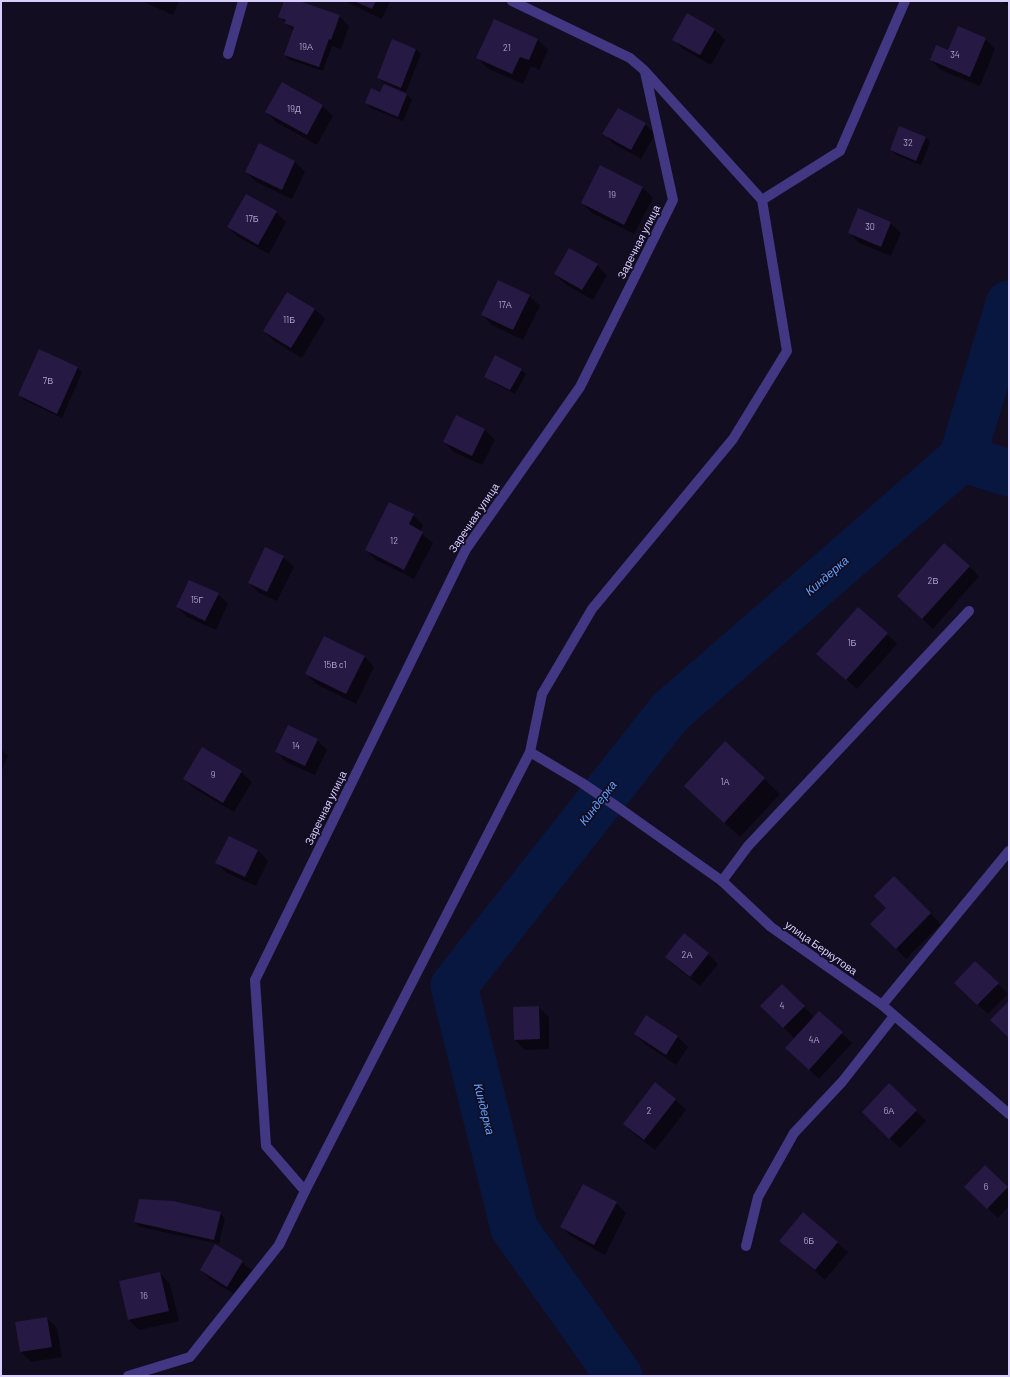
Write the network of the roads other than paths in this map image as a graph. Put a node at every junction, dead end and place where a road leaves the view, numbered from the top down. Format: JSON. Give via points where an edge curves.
{"nodes":[{"id":1,"x":243,"y":1,"type":"edge"},
{"id":2,"x":512,"y":1,"type":"edge"},
{"id":3,"x":905,"y":1,"type":"edge"},
{"id":4,"x":228,"y":54,"type":"dead end"},
{"id":5,"x":644,"y":70,"type":"junction"},
{"id":6,"x":762,"y":200,"type":"junction"},
{"id":7,"x":969,"y":611,"type":"dead end"},
{"id":8,"x":530,"y":752,"type":"junction"},
{"id":9,"x":1009,"y":851,"type":"edge"},
{"id":10,"x":722,"y":881,"type":"junction"},
{"id":11,"x":882,"y":1005,"type":"junction"},
{"id":12,"x":894,"y":1016,"type":"junction"},
{"id":13,"x":1009,"y":1114,"type":"edge"},
{"id":14,"x":305,"y":1191,"type":"junction"},
{"id":15,"x":746,"y":1246,"type":"dead end"},
{"id":16,"x":128,"y":1376,"type":"edge"}],
"edges":[{"from":1,"to":4,"type":"street"},
{"from":2,"to":5,"type":"street","via":[[630,58]]},
{"from":3,"to":6,"type":"street","via":[[840,151]]},
{"from":5,"to":6,"type":"street"},
{"from":5,"to":14,"type":"street","name":"Заречная улица","via":[[673,200],[580,387],[466,549],[255,980],[266,1146]]},
{"from":6,"to":8,"type":"street","via":[[787,351],[733,439],[592,609],[542,694]]},
{"from":7,"to":10,"type":"street","via":[[748,846]]},
{"from":8,"to":10,"type":"street","name":"улица Беркутова","via":[[582,783]]},
{"from":8,"to":14,"type":"street"},
{"from":9,"to":11,"type":"street"},
{"from":10,"to":11,"type":"street","name":"улица Беркутова","via":[[771,927]]},
{"from":11,"to":12,"type":"street","name":"улица Беркутова"},
{"from":12,"to":13,"type":"street","name":"улица Беркутова"},
{"from":12,"to":15,"type":"street","via":[[842,1082],[794,1133],[758,1196]]},
{"from":14,"to":16,"type":"street","via":[[279,1245],[190,1357]]}]}
